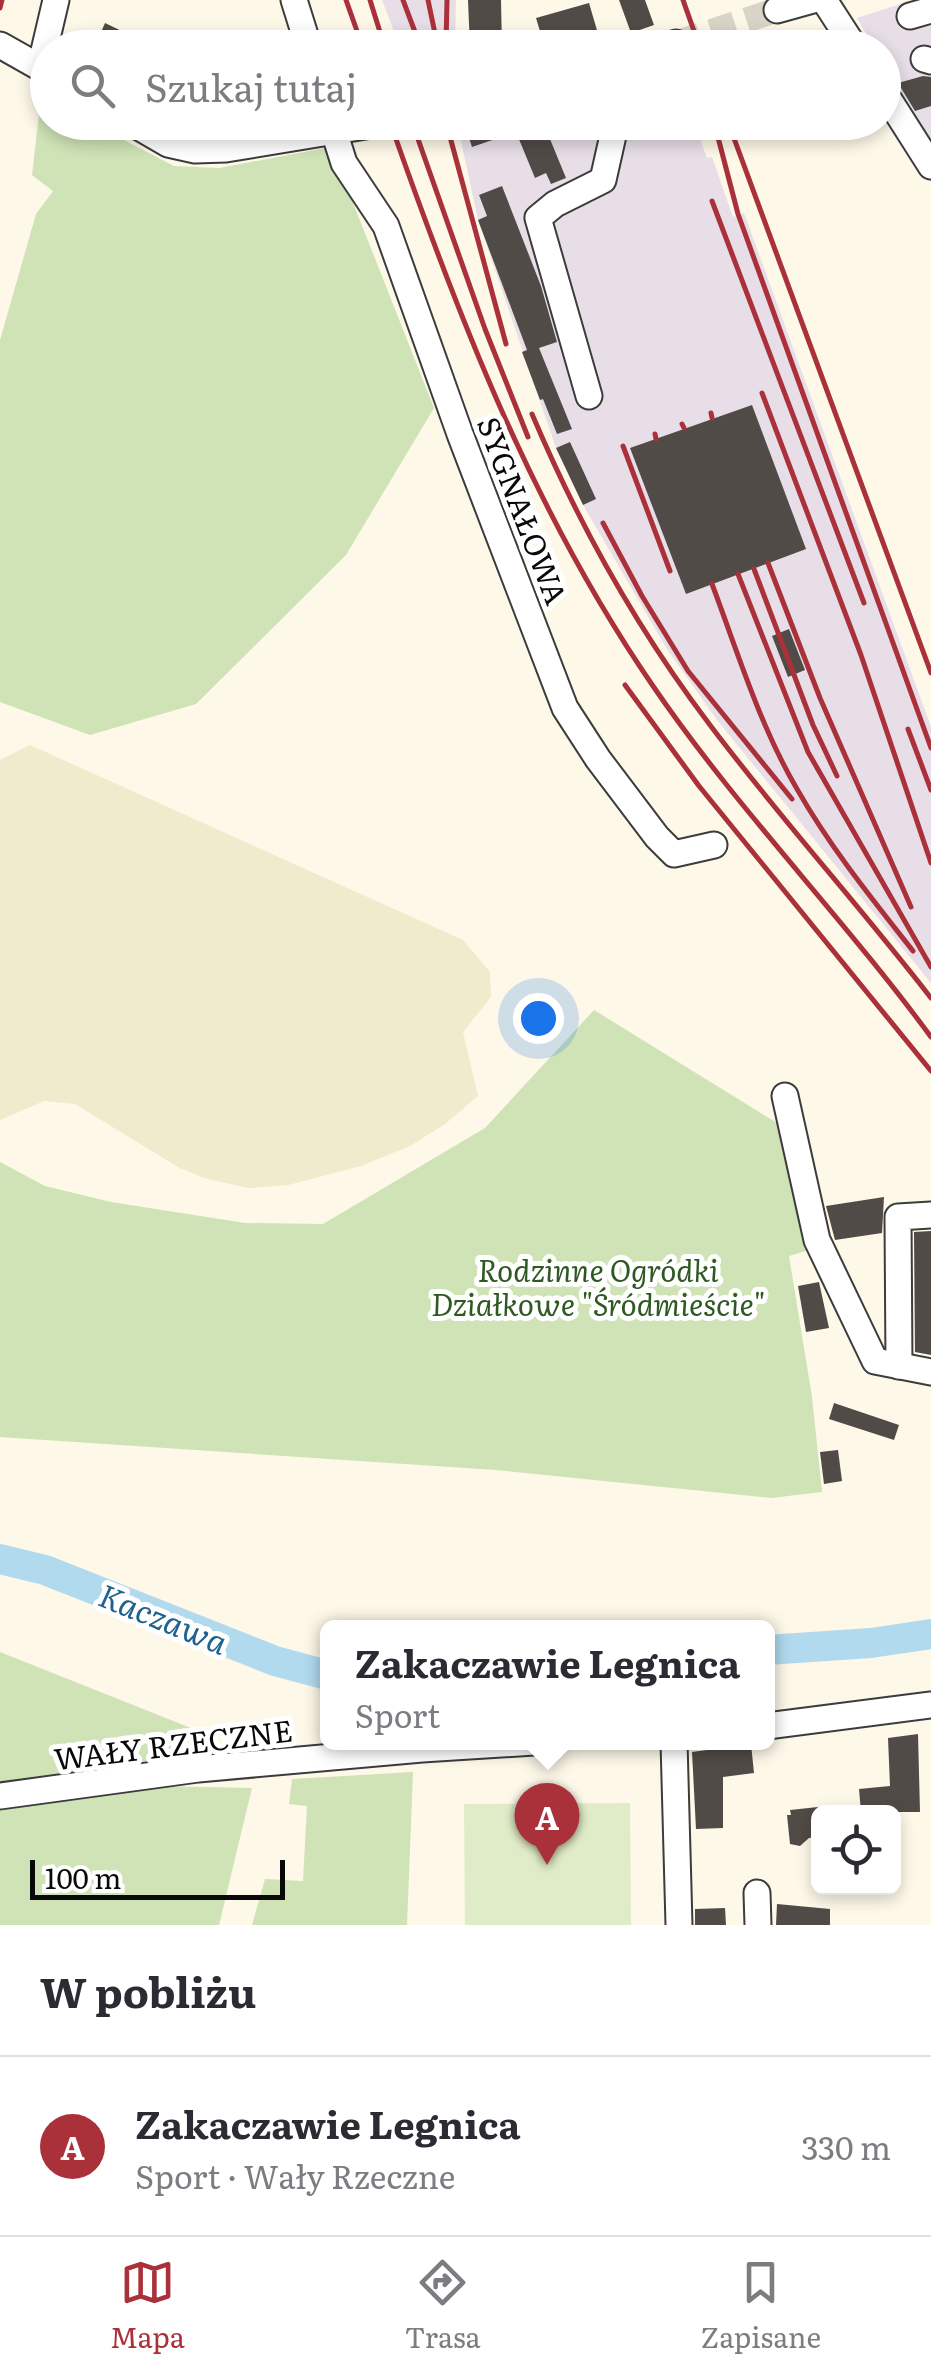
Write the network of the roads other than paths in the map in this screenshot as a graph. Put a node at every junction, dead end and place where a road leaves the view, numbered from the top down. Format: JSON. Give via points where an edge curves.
{"nodes":[{"id":1,"x":56,"y":0,"type":"edge"},
{"id":2,"x":294,"y":0,"type":"edge"},
{"id":3,"x":813,"y":0,"type":"edge"},
{"id":4,"x":824,"y":0,"type":"edge"},
{"id":5,"x":777,"y":10,"type":"dead end"},
{"id":6,"x":51,"y":30,"type":"edge"},
{"id":7,"x":303,"y":30,"type":"edge"},
{"id":8,"x":843,"y":30,"type":"edge"},
{"id":9,"x":0,"y":45,"type":"edge"},
{"id":10,"x":30,"y":62,"type":"edge"},
{"id":11,"x":901,"y":119,"type":"edge"},
{"id":12,"x":161,"y":140,"type":"edge"},
{"id":13,"x":270,"y":140,"type":"edge"},
{"id":14,"x":337,"y":140,"type":"edge"},
{"id":15,"x":612,"y":140,"type":"edge"},
{"id":16,"x":931,"y":166,"type":"edge"},
{"id":17,"x":589,"y":396,"type":"dead end"},
{"id":18,"x":714,"y":845,"type":"dead end"},
{"id":19,"x":785,"y":1096,"type":"dead end"},
{"id":20,"x":931,"y":1215,"type":"edge"},
{"id":21,"x":898,"y":1366,"type":"junction"},
{"id":22,"x":931,"y":1372,"type":"edge"},
{"id":23,"x":931,"y":1706,"type":"edge"},
{"id":24,"x":775,"y":1725,"type":"edge"},
{"id":25,"x":411,"y":1750,"type":"edge"},
{"id":26,"x":674,"y":1750,"type":"edge"},
{"id":27,"x":0,"y":1796,"type":"edge"},
{"id":28,"x":757,"y":1893,"type":"dead end"},
{"id":29,"x":679,"y":1925,"type":"edge"},
{"id":30,"x":758,"y":1925,"type":"edge"}],
"edges":[{"from":1,"to":6,"type":"street"},
{"from":2,"to":7,"type":"street"},
{"from":3,"to":5,"type":"street"},
{"from":4,"to":8,"type":"street"},
{"from":9,"to":10,"type":"street"},
{"from":11,"to":16,"type":"street"},
{"from":12,"to":13,"type":"street","via":[[194,150]]},
{"from":14,"to":18,"type":"street","name":"SYGNAŁOWA","via":[[344,163],[386,226],[565,708],[674,854]]},
{"from":15,"to":17,"type":"street","via":[[604,180],[538,218]]},
{"from":19,"to":21,"type":"street","via":[[817,1240],[875,1362]]},
{"from":20,"to":21,"type":"street","via":[[898,1217]]},
{"from":21,"to":22,"type":"street"},
{"from":23,"to":24,"type":"street"},
{"from":25,"to":27,"type":"street","name":"WAŁY RZECZNE"},
{"from":26,"to":29,"type":"street"},
{"from":28,"to":30,"type":"street"}]}
